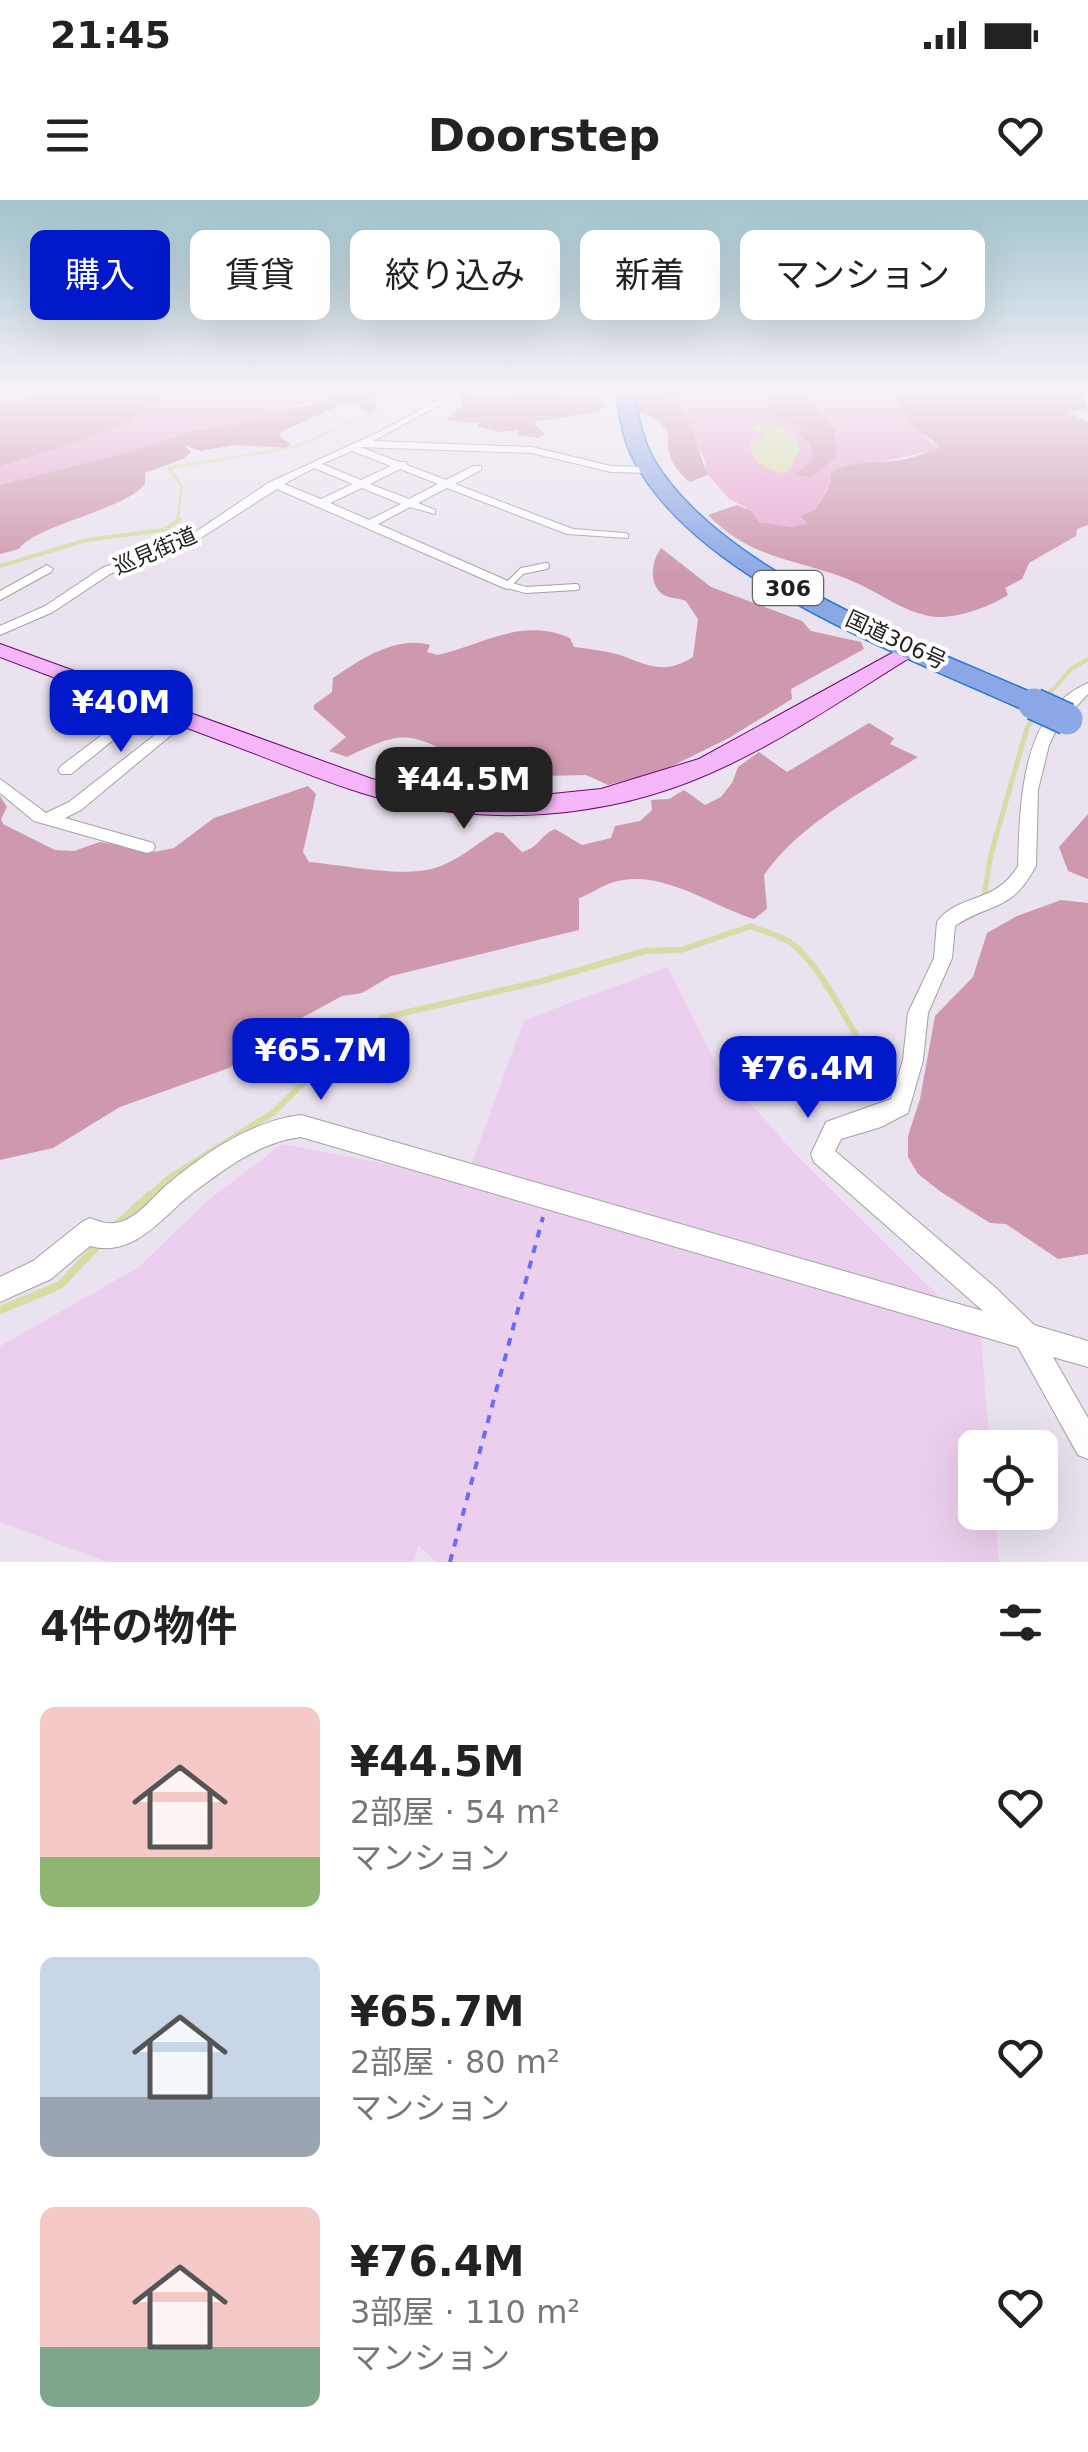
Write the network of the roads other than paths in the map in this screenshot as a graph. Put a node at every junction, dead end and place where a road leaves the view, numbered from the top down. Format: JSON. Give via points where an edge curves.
{"nodes":[{"id":1,"x":345,"y":451,"type":"edge"},
{"id":2,"x":366,"y":451,"type":"edge"},
{"id":3,"x":430,"y":451,"type":"edge"},
{"id":4,"x":534,"y":451,"type":"edge"},
{"id":5,"x":640,"y":451,"type":"edge"},
{"id":6,"x":313,"y":464,"type":"junction"},
{"id":7,"x":399,"y":466,"type":"junction"},
{"id":8,"x":477,"y":468,"type":"dead end"},
{"id":9,"x":649,"y":470,"type":"junction"},
{"id":10,"x":362,"y":484,"type":"junction"},
{"id":11,"x":446,"y":484,"type":"junction"},
{"id":12,"x":272,"y":485,"type":"junction"},
{"id":13,"x":410,"y":503,"type":"junction"},
{"id":14,"x":320,"y":504,"type":"junction"},
{"id":15,"x":432,"y":512,"type":"dead end"},
{"id":16,"x":368,"y":525,"type":"junction"},
{"id":17,"x":624,"y":536,"type":"dead end"},
{"id":18,"x":546,"y":566,"type":"dead end"},
{"id":19,"x":48,"y":568,"type":"dead end"},
{"id":20,"x":505,"y":585,"type":"junction"},
{"id":21,"x":576,"y":587,"type":"dead end"},
{"id":22,"x":1,"y":594,"type":"edge"},
{"id":23,"x":0,"y":631,"type":"edge"},
{"id":24,"x":912,"y":648,"type":"junction"},
{"id":25,"x":0,"y":650,"type":"edge"},
{"id":26,"x":1088,"y":687,"type":"edge"},
{"id":27,"x":148,"y":705,"type":"junction"},
{"id":28,"x":183,"y":718,"type":"junction"},
{"id":29,"x":1078,"y":723,"type":"edge"},
{"id":30,"x":66,"y":770,"type":"dead end"},
{"id":31,"x":0,"y":784,"type":"edge"},
{"id":32,"x":50,"y":818,"type":"junction"},
{"id":33,"x":146,"y":847,"type":"dead end"},
{"id":34,"x":0,"y":1290,"type":"edge"},
{"id":35,"x":1027,"y":1337,"type":"junction"},
{"id":36,"x":1088,"y":1354,"type":"edge"},
{"id":37,"x":1088,"y":1445,"type":"edge"}],
"edges":[{"from":1,"to":6,"type":"street","name":"巡見街道"},
{"from":2,"to":7,"type":"street"},
{"from":3,"to":7,"type":"street"},
{"from":4,"to":9,"type":"street","via":[[611,469]]},
{"from":5,"to":9,"type":"highway","name":"国道306号","number":"306"},
{"from":6,"to":10,"type":"street"},
{"from":6,"to":12,"type":"street","name":"巡見街道"},
{"from":7,"to":10,"type":"street"},
{"from":7,"to":11,"type":"street"},
{"from":8,"to":11,"type":"street"},
{"from":9,"to":24,"type":"highway","name":"国道306号","number":"306","via":[[691,520],[750,564]]},
{"from":10,"to":13,"type":"street"},
{"from":10,"to":14,"type":"street"},
{"from":11,"to":13,"type":"street"},
{"from":11,"to":17,"type":"street","via":[[571,532]]},
{"from":12,"to":14,"type":"street"},
{"from":12,"to":23,"type":"street","name":"巡見街道","via":[[192,540],[106,571]]},
{"from":13,"to":15,"type":"street"},
{"from":13,"to":16,"type":"street"},
{"from":14,"to":16,"type":"street"},
{"from":16,"to":20,"type":"street"},
{"from":18,"to":20,"type":"lane","via":[[522,571]]},
{"from":19,"to":22,"type":"street"},
{"from":20,"to":21,"type":"lane"},
{"from":24,"to":28,"type":"street","via":[[679,777],[556,804],[419,800]]},
{"from":24,"to":29,"type":"highway","name":"国道306号","number":"306","bridge":true},
{"from":25,"to":27,"type":"street"},
{"from":26,"to":35,"type":"street","via":[[1040,740],[1023,875],[996,902],[953,916],[943,930],[943,958],[918,1014],[900,1106],[834,1130],[822,1154]]},
{"from":27,"to":28,"type":"street"},
{"from":27,"to":30,"type":"street"},
{"from":28,"to":32,"type":"street","via":[[75,806]]},
{"from":31,"to":32,"type":"street","via":[[31,812]]},
{"from":32,"to":33,"type":"street"},
{"from":34,"to":35,"type":"street","via":[[42,1270],[90,1230],[96,1236],[122,1234],[202,1174],[290,1126]]},
{"from":35,"to":36,"type":"street"},
{"from":35,"to":37,"type":"street"}]}
